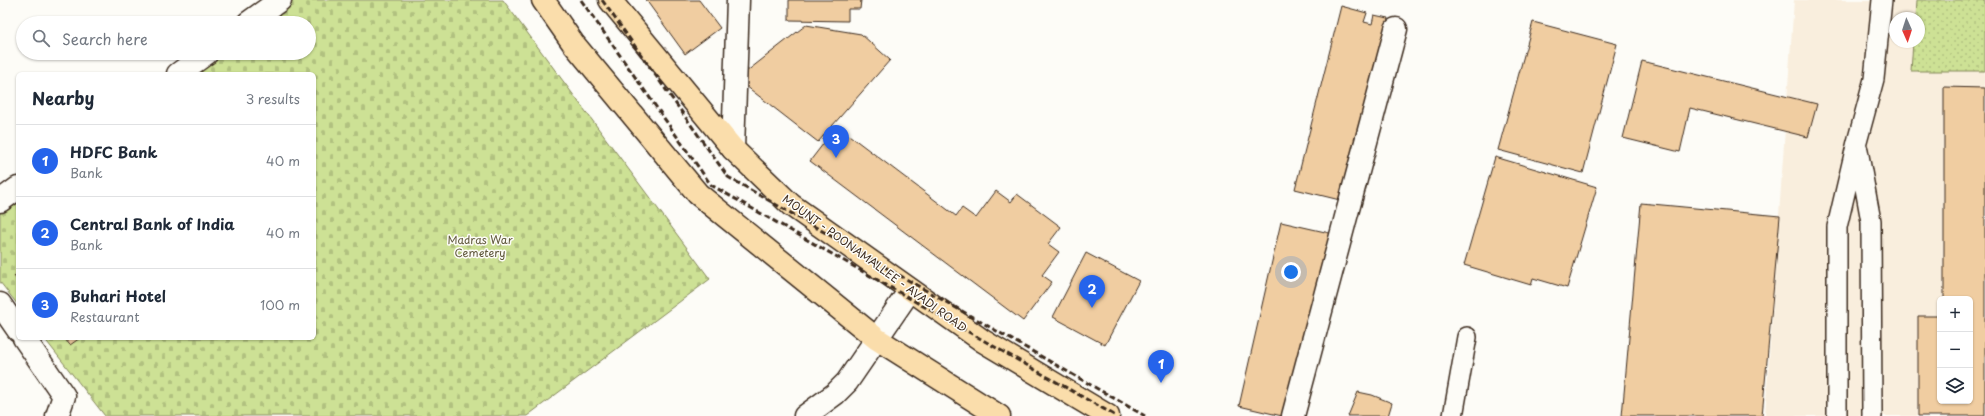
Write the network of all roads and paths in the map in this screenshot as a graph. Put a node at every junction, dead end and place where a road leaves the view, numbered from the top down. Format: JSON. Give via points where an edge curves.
{"nodes":[{"id":1,"x":280,"y":0,"type":"edge"},
{"id":2,"x":543,"y":0,"type":"edge"},
{"id":3,"x":610,"y":0,"type":"edge"},
{"id":4,"x":738,"y":0,"type":"edge"},
{"id":5,"x":1882,"y":0,"type":"edge"},
{"id":6,"x":258,"y":16,"type":"edge"},
{"id":7,"x":1396,"y":29,"type":"dead end"},
{"id":8,"x":197,"y":60,"type":"edge"},
{"id":9,"x":181,"y":72,"type":"edge"},
{"id":10,"x":1857,"y":142,"type":"junction"},
{"id":11,"x":733,"y":149,"type":"junction"},
{"id":12,"x":16,"y":189,"type":"edge"},
{"id":13,"x":0,"y":201,"type":"edge"},
{"id":14,"x":910,"y":290,"type":"junction"},
{"id":15,"x":0,"y":304,"type":"edge"},
{"id":16,"x":16,"y":327,"type":"edge"},
{"id":17,"x":1467,"y":337,"type":"dead end"},
{"id":18,"x":877,"y":339,"type":"junction"},
{"id":19,"x":25,"y":340,"type":"edge"},
{"id":20,"x":57,"y":416,"type":"edge"},
{"id":21,"x":805,"y":416,"type":"edge"},
{"id":22,"x":999,"y":416,"type":"edge"},
{"id":23,"x":1108,"y":416,"type":"edge"},
{"id":24,"x":1293,"y":416,"type":"edge"},
{"id":25,"x":1453,"y":416,"type":"edge"},
{"id":26,"x":1837,"y":416,"type":"edge"},
{"id":27,"x":1872,"y":416,"type":"edge"}],
"edges":[{"from":1,"to":6,"type":"street"},
{"from":2,"to":18,"type":"main road","via":[[573,43],[698,194]]},
{"from":3,"to":11,"type":"main road","name":"MOUNT - POONAMALLEE - AVADI ROAD"},
{"from":4,"to":11,"type":"street"},
{"from":5,"to":10,"type":"lane","via":[[1874,79]]},
{"from":7,"to":24,"type":"street"},
{"from":8,"to":9,"type":"street"},
{"from":10,"to":26,"type":"lane","via":[[1837,227]]},
{"from":10,"to":27,"type":"lane","via":[[1871,221]]},
{"from":11,"to":14,"type":"main road","name":"MOUNT - POONAMALLEE - AVADI ROAD","via":[[791,204]]},
{"from":12,"to":13,"type":"street"},
{"from":14,"to":18,"type":"street"},
{"from":14,"to":23,"type":"main road","name":"MOUNT - POONAMALLEE - AVADI ROAD","via":[[983,341]]},
{"from":15,"to":16,"type":"street"},
{"from":17,"to":25,"type":"lane"},
{"from":18,"to":21,"type":"street","via":[[848,382]]},
{"from":18,"to":22,"type":"main road"},
{"from":19,"to":20,"type":"street","via":[[64,396]]}]}
